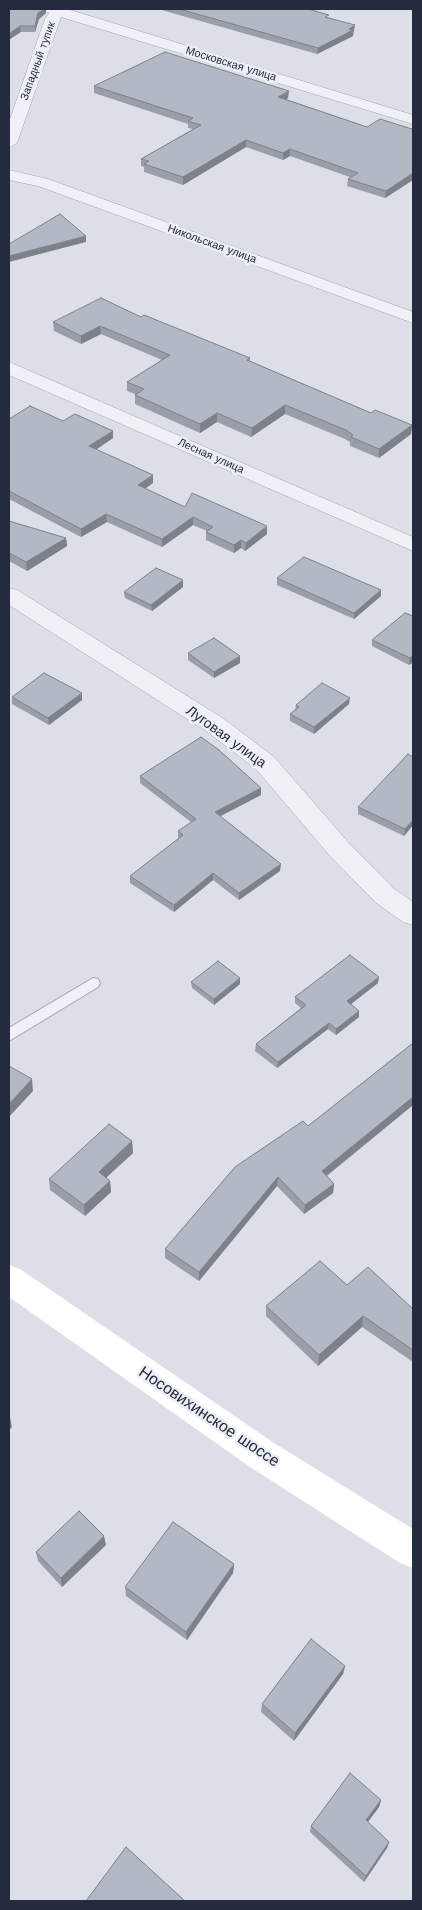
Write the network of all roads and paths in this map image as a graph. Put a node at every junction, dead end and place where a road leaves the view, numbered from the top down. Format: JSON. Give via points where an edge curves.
{"nodes":[{"id":1,"x":56,"y":10,"type":"edge"},
{"id":2,"x":413,"y":120,"type":"edge"},
{"id":3,"x":9,"y":143,"type":"edge"},
{"id":4,"x":9,"y":175,"type":"edge"},
{"id":5,"x":413,"y":318,"type":"edge"},
{"id":6,"x":9,"y":368,"type":"edge"},
{"id":7,"x":413,"y":545,"type":"edge"},
{"id":8,"x":9,"y":595,"type":"edge"},
{"id":9,"x":413,"y":915,"type":"edge"},
{"id":10,"x":93,"y":983,"type":"dead end"},
{"id":11,"x":9,"y":1035,"type":"edge"},
{"id":12,"x":9,"y":1280,"type":"edge"},
{"id":13,"x":413,"y":1550,"type":"edge"}],
"edges":[{"from":1,"to":2,"type":"street","name":"Московская улица"},
{"from":1,"to":3,"type":"street","name":"Западный тупик"},
{"from":4,"to":5,"type":"street","name":"Никольская улица","via":[[42,182]]},
{"from":6,"to":7,"type":"street","name":"Лесная улица"},
{"from":8,"to":9,"type":"street","name":"Луговая улица","via":[[215,725],[265,763],[339,849],[384,895]]},
{"from":10,"to":11,"type":"lane"},
{"from":12,"to":13,"type":"main road","name":"Носовихинское шоссе","via":[[262,1455]]}]}
